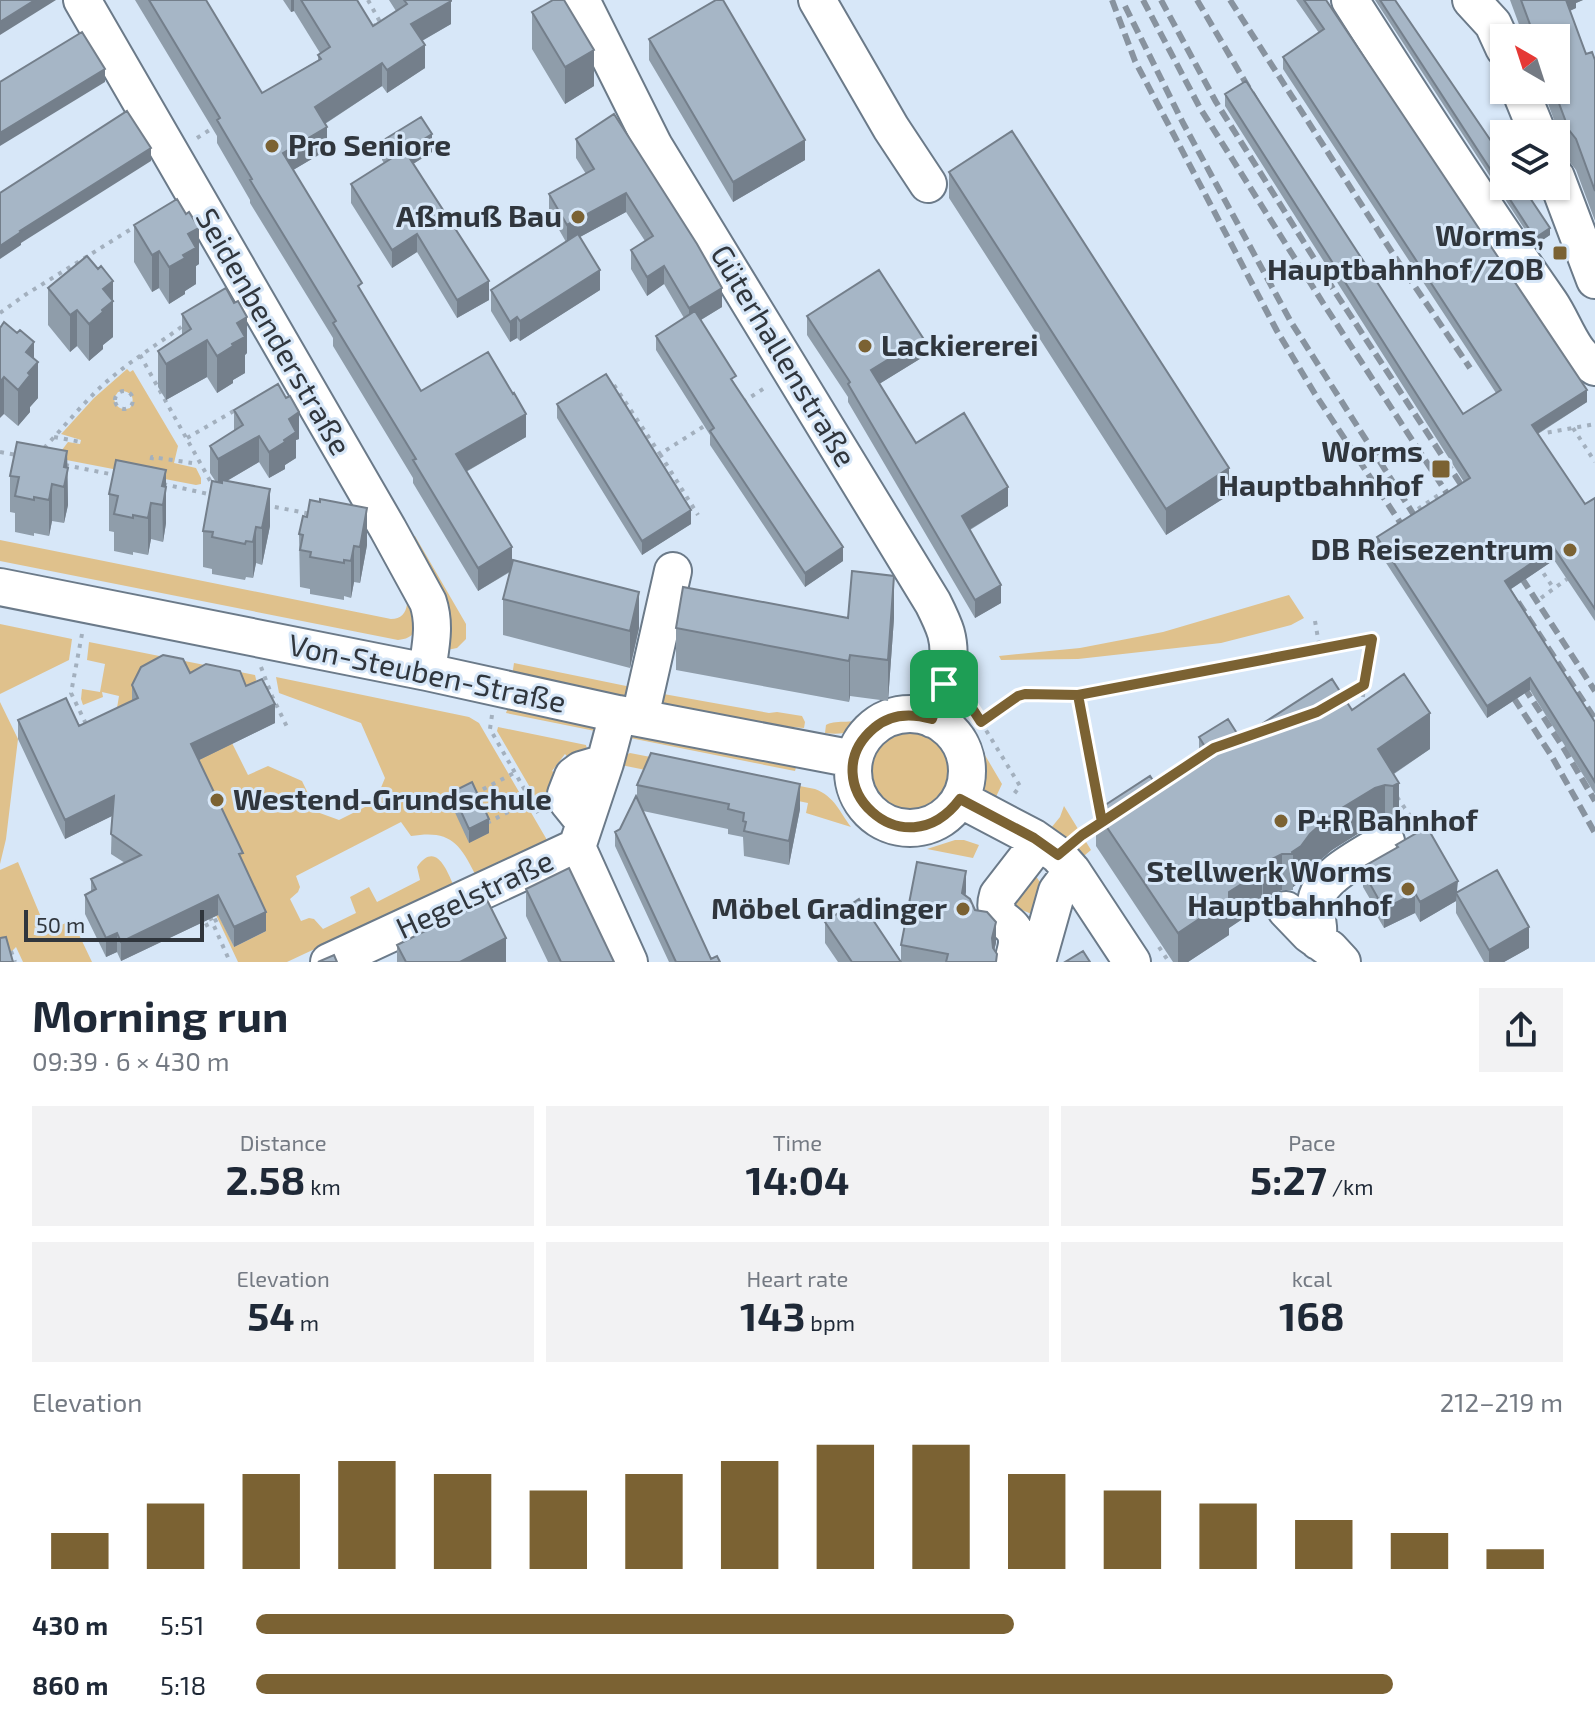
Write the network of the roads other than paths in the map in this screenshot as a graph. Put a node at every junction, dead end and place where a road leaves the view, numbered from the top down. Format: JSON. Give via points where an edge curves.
{"nodes":[{"id":1,"x":82,"y":0,"type":"edge"},
{"id":2,"x":581,"y":0,"type":"edge"},
{"id":3,"x":817,"y":0,"type":"edge"},
{"id":4,"x":1350,"y":0,"type":"edge"},
{"id":5,"x":1471,"y":0,"type":"edge"},
{"id":6,"x":1493,"y":24,"type":"edge"},
{"id":7,"x":928,"y":184,"type":"dead end"},
{"id":8,"x":1565,"y":200,"type":"edge"},
{"id":9,"x":1595,"y":280,"type":"edge"},
{"id":10,"x":1595,"y":367,"type":"edge"},
{"id":11,"x":673,"y":571,"type":"dead end"},
{"id":12,"x":0,"y":587,"type":"edge"},
{"id":13,"x":427,"y":672,"type":"junction"},
{"id":14,"x":629,"y":716,"type":"junction"},
{"id":15,"x":932,"y":719,"type":"junction"},
{"id":16,"x":854,"y":759,"type":"junction"},
{"id":17,"x":960,"y":799,"type":"junction"},
{"id":18,"x":1400,"y":832,"type":"road end"},
{"id":19,"x":581,"y":835,"type":"junction"},
{"id":20,"x":1056,"y":856,"type":"junction"},
{"id":21,"x":1286,"y":910,"type":"dead end"},
{"id":22,"x":1330,"y":951,"type":"edge"},
{"id":23,"x":329,"y":962,"type":"edge"},
{"id":24,"x":629,"y":962,"type":"edge"},
{"id":25,"x":1013,"y":962,"type":"edge"},
{"id":26,"x":1037,"y":962,"type":"edge"},
{"id":27,"x":1132,"y":962,"type":"edge"}],
"edges":[{"from":1,"to":13,"type":"street","name":"Seidenbenderstraße","via":[[428,602],[433,628]]},
{"from":2,"to":15,"type":"street","name":"Güterhallenstraße","via":[[654,146],[933,603],[949,647]]},
{"from":3,"to":7,"type":"street"},
{"from":4,"to":10,"type":"street","via":[[1555,311],[1577,353]]},
{"from":5,"to":6,"type":"street"},
{"from":8,"to":9,"type":"street"},
{"from":11,"to":14,"type":"street"},
{"from":12,"to":13,"type":"street","name":"Von-Steuben-Straße"},
{"from":13,"to":14,"type":"street","name":"Von-Steuben-Straße"},
{"from":14,"to":16,"type":"street","name":"Von-Steuben-Straße"},
{"from":14,"to":19,"type":"street","via":[[605,763]]},
{"from":15,"to":16,"type":"street","via":[[899,715],[879,724],[863,739]]},
{"from":15,"to":17,"type":"street","via":[[949,730],[965,757]]},
{"from":16,"to":17,"type":"street","via":[[861,801],[885,823],[906,828],[928,825]]},
{"from":17,"to":20,"type":"street"},
{"from":18,"to":22,"type":"street","via":[[1318,891],[1319,928]]},
{"from":19,"to":23,"type":"street","name":"Hegelstraße"},
{"from":19,"to":24,"type":"street"},
{"from":20,"to":25,"type":"street","via":[[998,895],[998,915],[1016,935]]},
{"from":20,"to":26,"type":"street","via":[[1057,891]]},
{"from":20,"to":27,"type":"street"},
{"from":21,"to":22,"type":"street"}]}
